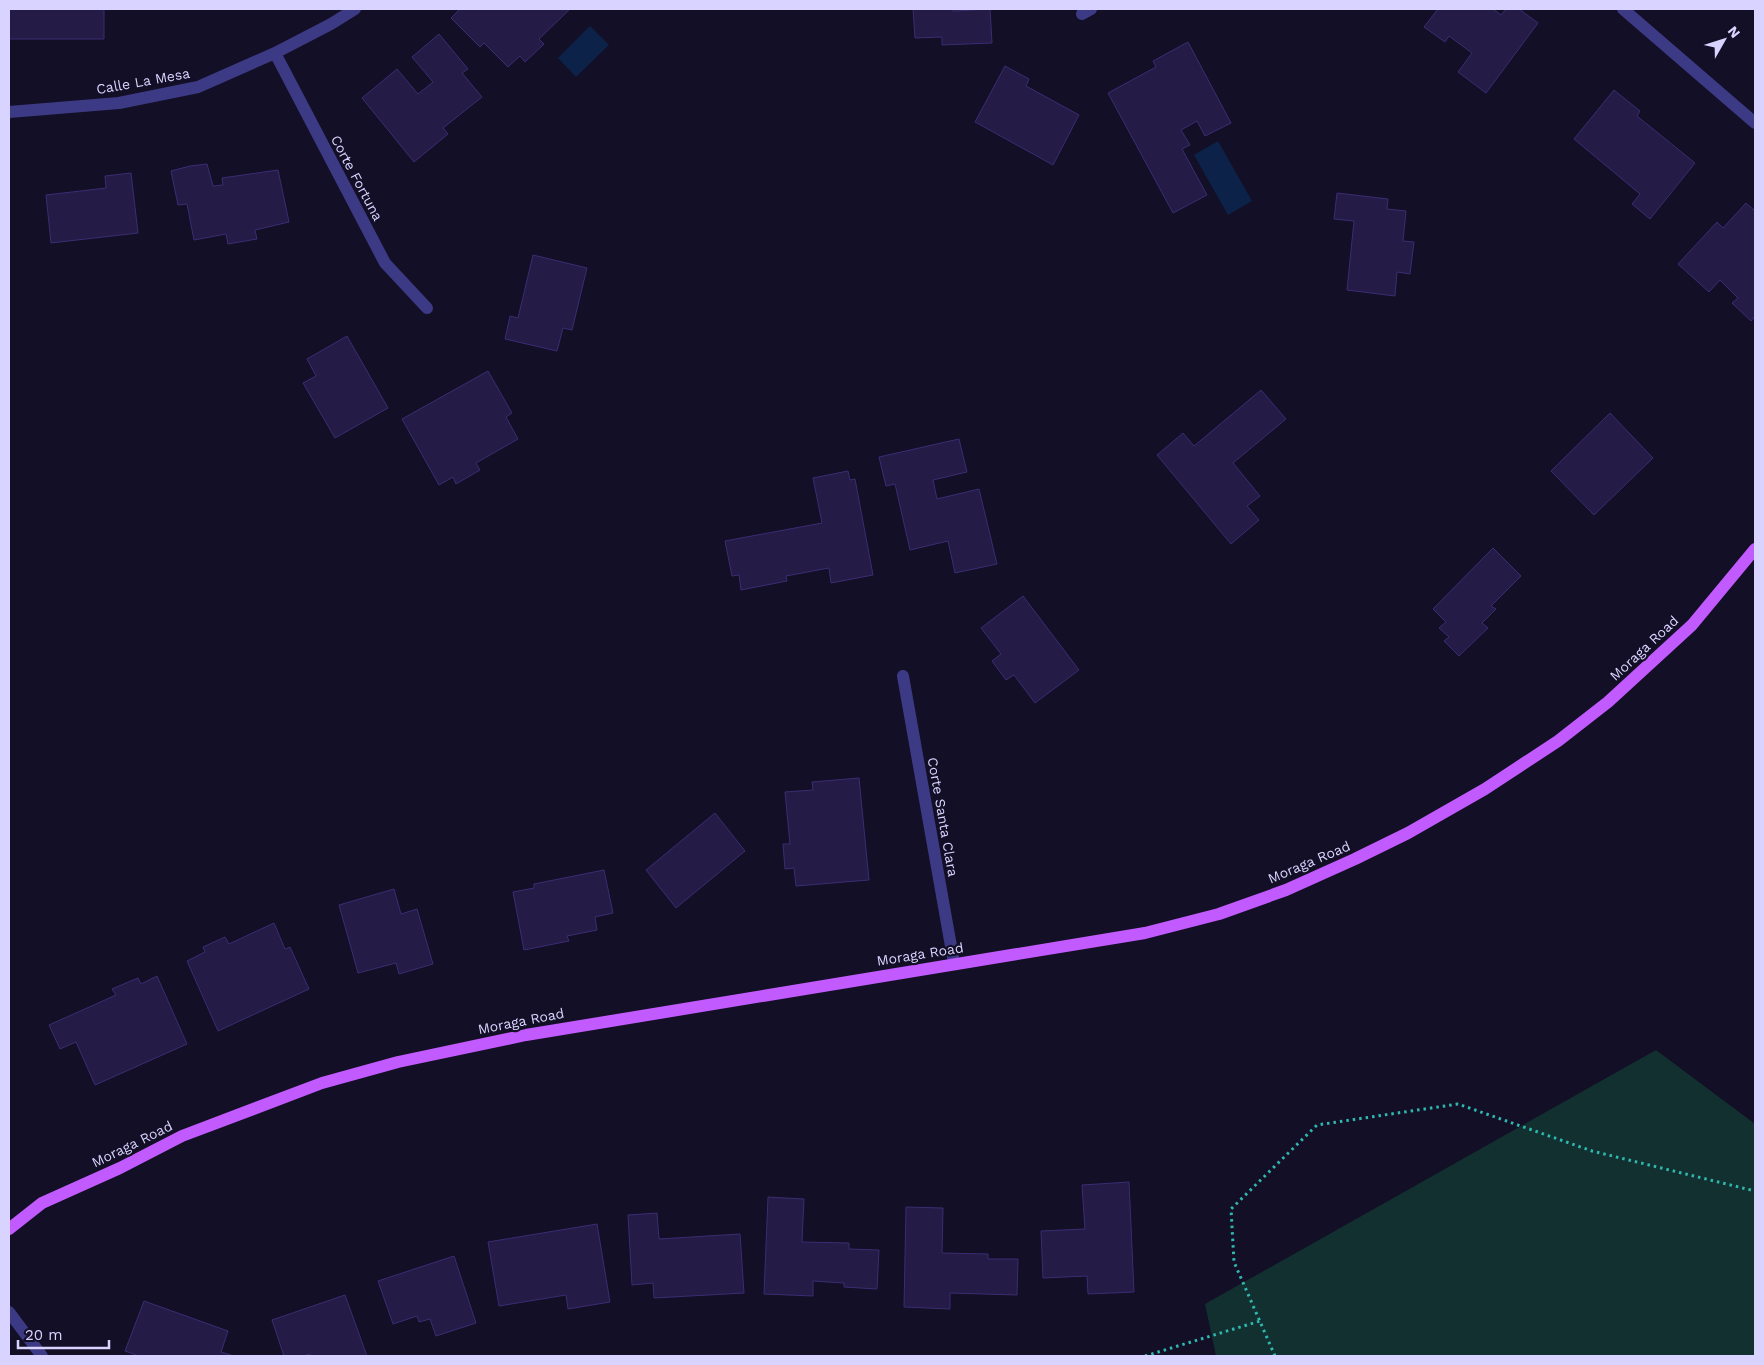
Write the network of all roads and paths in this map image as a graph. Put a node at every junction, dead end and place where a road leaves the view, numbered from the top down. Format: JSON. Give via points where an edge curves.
{"nodes":[{"id":1,"x":355,"y":9,"type":"edge"},
{"id":2,"x":1623,"y":9,"type":"edge"},
{"id":3,"x":275,"y":52,"type":"junction"},
{"id":4,"x":9,"y":112,"type":"edge"},
{"id":5,"x":1755,"y":123,"type":"edge"},
{"id":6,"x":427,"y":308,"type":"dead end"},
{"id":7,"x":1755,"y":549,"type":"edge"},
{"id":8,"x":903,"y":676,"type":"dead end"},
{"id":9,"x":954,"y":963,"type":"junction"},
{"id":10,"x":1755,"y":1191,"type":"edge"},
{"id":11,"x":9,"y":1229,"type":"edge"},
{"id":12,"x":9,"y":1312,"type":"edge"},
{"id":13,"x":1260,"y":1321,"type":"junction"},
{"id":14,"x":42,"y":1356,"type":"edge"},
{"id":15,"x":1145,"y":1356,"type":"edge"},
{"id":16,"x":1275,"y":1356,"type":"edge"}],
"edges":[{"from":1,"to":3,"type":"street"},
{"from":2,"to":5,"type":"street"},
{"from":3,"to":4,"type":"street","name":"Calle La Mesa","via":[[198,87],[119,103]]},
{"from":3,"to":6,"type":"street","name":"Corte Fortuna","via":[[385,263]]},
{"from":7,"to":9,"type":"main road","name":"Moraga Road","via":[[1692,625],[1608,702],[1558,741],[1485,790],[1408,833],[1286,890],[1219,914],[1145,933]]},
{"from":8,"to":9,"type":"street","name":"Corte Santa Clara"},
{"from":9,"to":11,"type":"main road","name":"Moraga Road","via":[[526,1034],[398,1062],[322,1083],[182,1136],[42,1203]]},
{"from":10,"to":13,"type":"path","via":[[1592,1151],[1458,1104],[1316,1126],[1231,1209],[1234,1262]]},
{"from":12,"to":14,"type":"street"},
{"from":13,"to":15,"type":"path"},
{"from":13,"to":16,"type":"path"}]}
